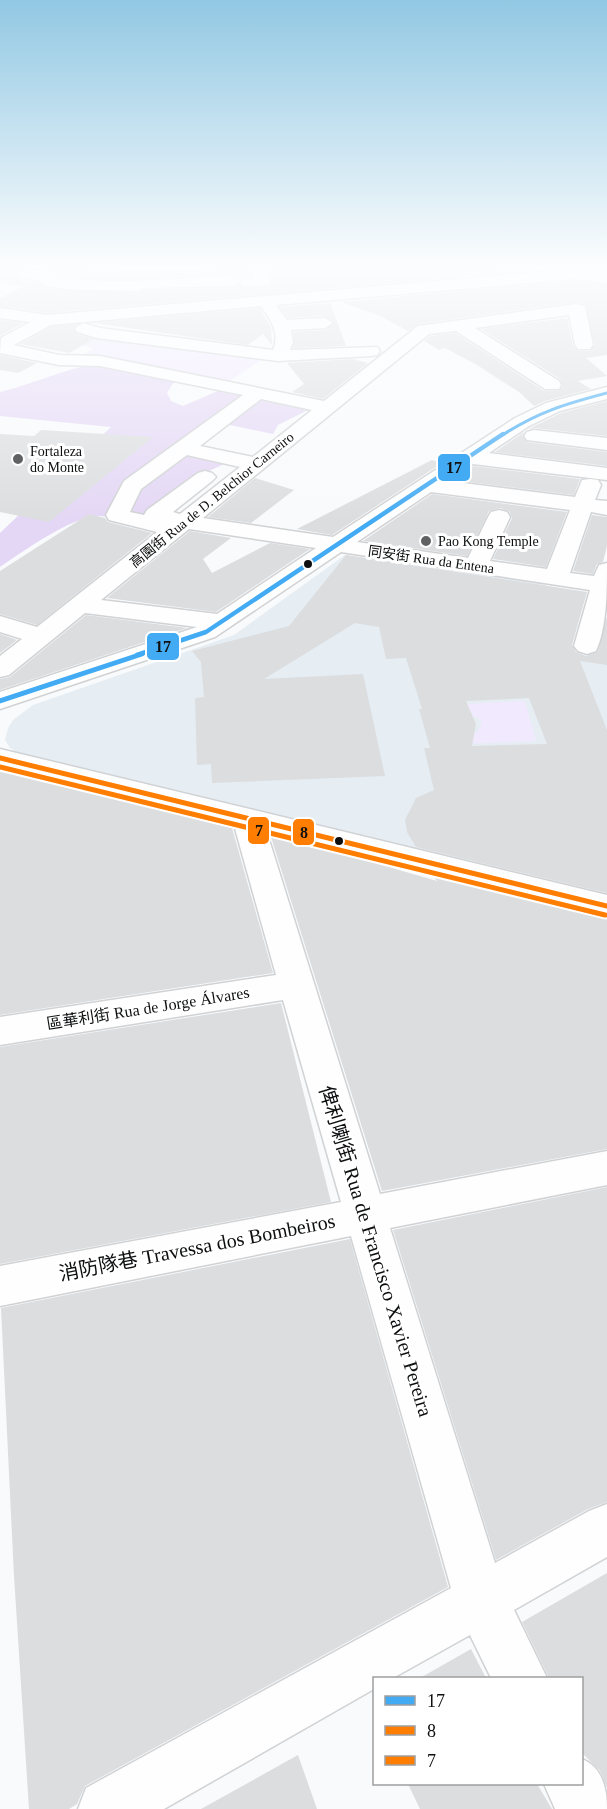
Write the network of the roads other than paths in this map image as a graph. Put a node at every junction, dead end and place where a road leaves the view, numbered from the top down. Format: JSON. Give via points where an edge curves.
{"nodes":[{"id":1,"x":23,"y":352,"type":"edge"},
{"id":2,"x":250,"y":352,"type":"edge"},
{"id":3,"x":280,"y":352,"type":"edge"},
{"id":4,"x":333,"y":352,"type":"edge"},
{"id":5,"x":396,"y":352,"type":"edge"},
{"id":6,"x":502,"y":352,"type":"edge"},
{"id":7,"x":278,"y":356,"type":"junction"},
{"id":8,"x":522,"y":391,"type":"dead end"},
{"id":9,"x":258,"y":393,"type":"junction"},
{"id":10,"x":607,"y":393,"type":"edge"},
{"id":11,"x":327,"y":407,"type":"junction"},
{"id":12,"x":550,"y":419,"type":"dead end"},
{"id":13,"x":576,"y":428,"type":"junction"},
{"id":14,"x":534,"y":436,"type":"dead end"},
{"id":15,"x":607,"y":444,"type":"edge"},
{"id":16,"x":182,"y":448,"type":"junction"},
{"id":17,"x":476,"y":462,"type":"junction"},
{"id":18,"x":524,"y":464,"type":"junction"},
{"id":19,"x":248,"y":470,"type":"junction"},
{"id":20,"x":601,"y":473,"type":"edge"},
{"id":21,"x":427,"y":485,"type":"junction"},
{"id":22,"x":472,"y":490,"type":"junction"},
{"id":23,"x":583,"y":505,"type":"junction"},
{"id":24,"x":503,"y":508,"type":"junction"},
{"id":25,"x":607,"y":508,"type":"edge"},
{"id":26,"x":179,"y":526,"type":"junction"},
{"id":27,"x":339,"y":544,"type":"junction"},
{"id":28,"x":476,"y":567,"type":"junction"},
{"id":29,"x":556,"y":578,"type":"junction"},
{"id":30,"x":606,"y":580,"type":"edge"},
{"id":31,"x":81,"y":605,"type":"junction"},
{"id":32,"x":222,"y":622,"type":"junction"},
{"id":33,"x":0,"y":624,"type":"edge"},
{"id":34,"x":41,"y":636,"type":"junction"},
{"id":35,"x":587,"y":646,"type":"dead end"},
{"id":36,"x":0,"y":669,"type":"edge"},
{"id":37,"x":0,"y":701,"type":"edge"},
{"id":38,"x":5,"y":760,"type":"edge"},
{"id":39,"x":247,"y":818,"type":"junction"},
{"id":40,"x":607,"y":906,"type":"edge"},
{"id":41,"x":297,"y":986,"type":"junction"},
{"id":42,"x":0,"y":1031,"type":"edge"},
{"id":43,"x":607,"y":1168,"type":"edge"},
{"id":44,"x":366,"y":1215,"type":"junction"},
{"id":45,"x":0,"y":1286,"type":"edge"},
{"id":46,"x":607,"y":1529,"type":"edge"},
{"id":47,"x":480,"y":1599,"type":"junction"},
{"id":48,"x":519,"y":1677,"type":"edge"},
{"id":49,"x":574,"y":1785,"type":"edge"},
{"id":50,"x":107,"y":1809,"type":"edge"},
{"id":51,"x":586,"y":1809,"type":"edge"}],
"edges":[{"from":1,"to":9,"type":"street","via":[[59,360],[100,361]]},
{"from":2,"to":7,"type":"street"},
{"from":3,"to":7,"type":"street"},
{"from":4,"to":7,"type":"street"},
{"from":5,"to":11,"type":"street","name":"高園街 Rua de D. Belchior Carneiro"},
{"from":6,"to":8,"type":"street","via":[[552,385]]},
{"from":9,"to":11,"type":"street"},
{"from":9,"to":16,"type":"street"},
{"from":10,"to":17,"type":"street","via":[[553,407],[522,422]]},
{"from":11,"to":19,"type":"street","name":"高園街 Rua de D. Belchior Carneiro"},
{"from":12,"to":13,"type":"street"},
{"from":13,"to":14,"type":"street"},
{"from":13,"to":15,"type":"street"},
{"from":16,"to":19,"type":"street"},
{"from":16,"to":26,"type":"street","via":[[132,486],[117,515]]},
{"from":17,"to":18,"type":"street"},
{"from":17,"to":21,"type":"street"},
{"from":17,"to":22,"type":"street"},
{"from":18,"to":20,"type":"street"},
{"from":18,"to":24,"type":"street"},
{"from":19,"to":26,"type":"street","name":"高園街 Rua de D. Belchior Carneiro"},
{"from":19,"to":26,"type":"street","via":[[213,471],[155,515]]},
{"from":20,"to":23,"type":"street"},
{"from":21,"to":22,"type":"street"},
{"from":21,"to":27,"type":"street"},
{"from":22,"to":24,"type":"street"},
{"from":23,"to":24,"type":"street"},
{"from":23,"to":25,"type":"street"},
{"from":23,"to":29,"type":"street"},
{"from":24,"to":28,"type":"street"},
{"from":26,"to":27,"type":"street","name":"同安街 Rua da Entena"},
{"from":26,"to":31,"type":"street","name":"高園街 Rua de D. Belchior Carneiro"},
{"from":27,"to":28,"type":"street","name":"同安街 Rua da Entena"},
{"from":27,"to":32,"type":"street"},
{"from":28,"to":29,"type":"street","name":"同安街 Rua da Entena"},
{"from":29,"to":30,"type":"street","name":"同安街 Rua da Entena"},
{"from":30,"to":35,"type":"street"},
{"from":31,"to":32,"type":"street"},
{"from":31,"to":34,"type":"street","name":"高園街 Rua de D. Belchior Carneiro"},
{"from":32,"to":37,"type":"street","via":[[200,635]]},
{"from":33,"to":34,"type":"street"},
{"from":34,"to":36,"type":"street","name":"高園街 Rua de D. Belchior Carneiro"},
{"from":38,"to":39,"type":"street"},
{"from":39,"to":40,"type":"street"},
{"from":39,"to":41,"type":"street","name":"俾利喇街 Rua de Francisco Xavier Pereira"},
{"from":41,"to":42,"type":"street","name":"區華利街 Rua de Jorge Álvares"},
{"from":41,"to":44,"type":"street","name":"俾利喇街 Rua de Francisco Xavier Pereira"},
{"from":43,"to":44,"type":"street","name":"消防隊巷 Travessa dos Bombeiros"},
{"from":44,"to":45,"type":"street","name":"消防隊巷 Travessa dos Bombeiros"},
{"from":44,"to":47,"type":"street","name":"俾利喇街 Rua de Francisco Xavier Pereira"},
{"from":46,"to":47,"type":"street"},
{"from":47,"to":48,"type":"street","name":"俾利喇街 Rua de Francisco Xavier Pereira"},
{"from":47,"to":50,"type":"street"},
{"from":49,"to":51,"type":"street"}]}
